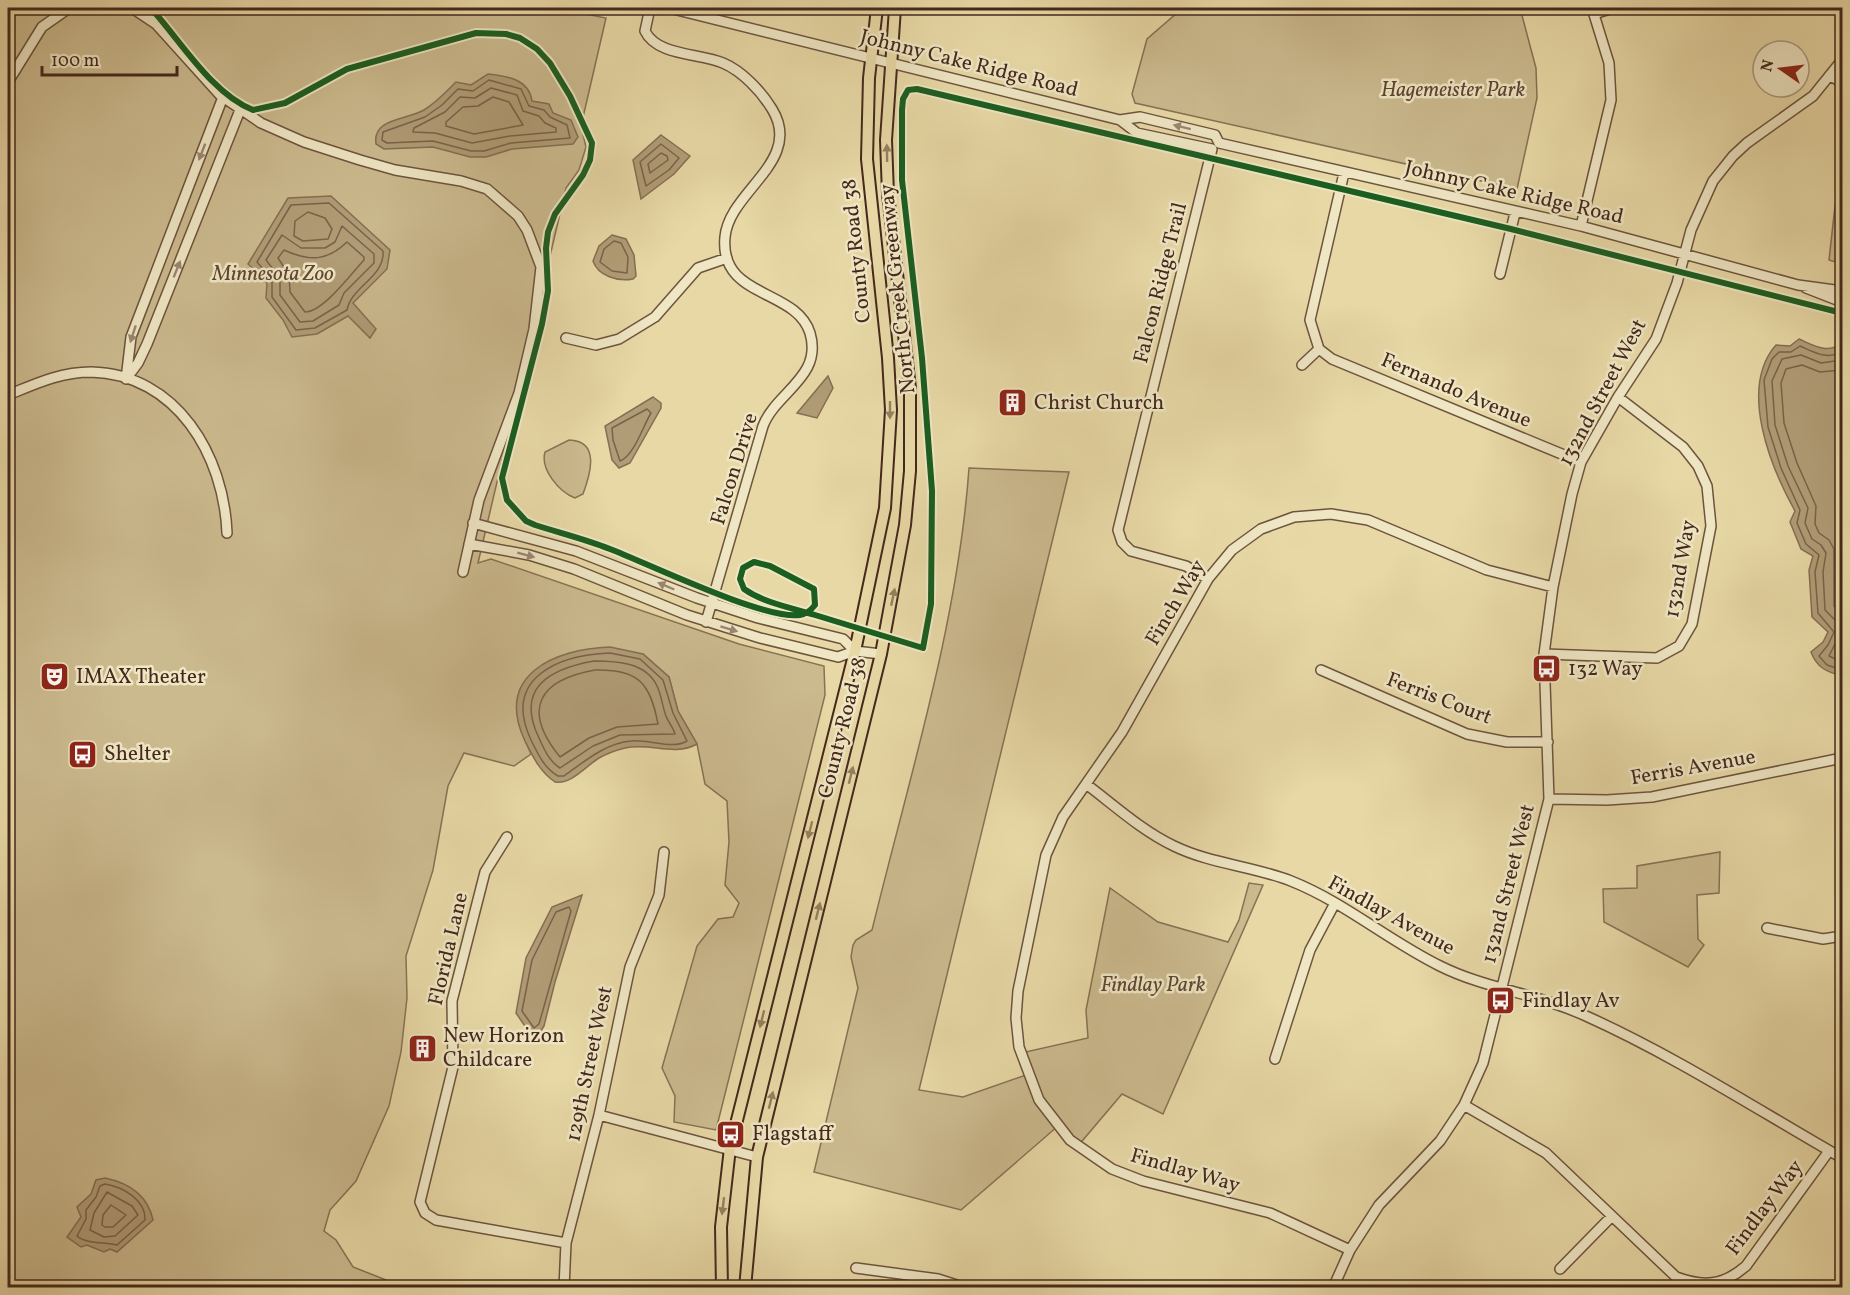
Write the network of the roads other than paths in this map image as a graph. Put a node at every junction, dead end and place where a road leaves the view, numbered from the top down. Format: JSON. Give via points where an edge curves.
{"nodes":[{"id":1,"x":69,"y":8,"type":"edge"},
{"id":2,"x":132,"y":8,"type":"edge"},
{"id":3,"x":650,"y":8,"type":"edge"},
{"id":4,"x":669,"y":8,"type":"edge"},
{"id":5,"x":877,"y":8,"type":"edge"},
{"id":6,"x":895,"y":8,"type":"edge"},
{"id":7,"x":1613,"y":8,"type":"edge"},
{"id":8,"x":1593,"y":11,"type":"edge"},
{"id":9,"x":872,"y":58,"type":"junction"},
{"id":10,"x":1842,"y":60,"type":"edge"},
{"id":11,"x":890,"y":63,"type":"junction"},
{"id":12,"x":1832,"y":76,"type":"junction"},
{"id":13,"x":8,"y":82,"type":"edge"},
{"id":14,"x":1842,"y":83,"type":"edge"},
{"id":15,"x":223,"y":97,"type":"junction"},
{"id":16,"x":240,"y":110,"type":"junction"},
{"id":17,"x":1120,"y":120,"type":"junction"},
{"id":18,"x":1216,"y":146,"type":"junction"},
{"id":19,"x":1344,"y":173,"type":"junction"},
{"id":20,"x":1515,"y":213,"type":"junction"},
{"id":21,"x":1581,"y":226,"type":"junction"},
{"id":22,"x":1684,"y":253,"type":"junction"},
{"id":23,"x":727,"y":258,"type":"junction"},
{"id":24,"x":1500,"y":274,"type":"dead end"},
{"id":25,"x":1798,"y":285,"type":"junction"},
{"id":26,"x":1842,"y":291,"type":"edge"},
{"id":27,"x":1842,"y":302,"type":"edge"},
{"id":28,"x":567,"y":338,"type":"dead end"},
{"id":29,"x":1319,"y":349,"type":"junction"},
{"id":30,"x":1302,"y":365,"type":"dead end"},
{"id":31,"x":126,"y":379,"type":"junction"},
{"id":32,"x":8,"y":395,"type":"edge"},
{"id":33,"x":1618,"y":397,"type":"junction"},
{"id":34,"x":1581,"y":462,"type":"junction"},
{"id":35,"x":473,"y":523,"type":"junction"},
{"id":36,"x":226,"y":533,"type":"dead end"},
{"id":37,"x":469,"y":544,"type":"junction"},
{"id":38,"x":463,"y":572,"type":"dead end"},
{"id":39,"x":1208,"y":579,"type":"junction"},
{"id":40,"x":1554,"y":587,"type":"junction"},
{"id":41,"x":712,"y":603,"type":"junction"},
{"id":42,"x":706,"y":622,"type":"junction"},
{"id":43,"x":855,"y":651,"type":"junction"},
{"id":44,"x":881,"y":654,"type":"junction"},
{"id":45,"x":1544,"y":654,"type":"junction"},
{"id":46,"x":1321,"y":670,"type":"dead end"},
{"id":47,"x":1548,"y":742,"type":"junction"},
{"id":48,"x":1842,"y":758,"type":"edge"},
{"id":49,"x":1086,"y":784,"type":"junction"},
{"id":50,"x":1549,"y":799,"type":"junction"},
{"id":51,"x":507,"y":837,"type":"dead end"},
{"id":52,"x":664,"y":852,"type":"dead end"},
{"id":53,"x":1335,"y":903,"type":"junction"},
{"id":54,"x":1767,"y":928,"type":"dead end"},
{"id":55,"x":1842,"y":936,"type":"edge"},
{"id":56,"x":1503,"y":987,"type":"junction"},
{"id":57,"x":1275,"y":1059,"type":"dead end"},
{"id":58,"x":1464,"y":1105,"type":"junction"},
{"id":59,"x":599,"y":1115,"type":"junction"},
{"id":60,"x":730,"y":1148,"type":"junction"},
{"id":61,"x":1829,"y":1151,"type":"junction"},
{"id":62,"x":757,"y":1157,"type":"junction"},
{"id":63,"x":1842,"y":1158,"type":"edge"},
{"id":64,"x":1612,"y":1216,"type":"junction"},
{"id":65,"x":566,"y":1244,"type":"junction"},
{"id":66,"x":1350,"y":1250,"type":"junction"},
{"id":67,"x":855,"y":1268,"type":"dead end"},
{"id":68,"x":1560,"y":1269,"type":"dead end"},
{"id":69,"x":564,"y":1287,"type":"edge"},
{"id":70,"x":722,"y":1287,"type":"edge"},
{"id":71,"x":745,"y":1287,"type":"edge"},
{"id":72,"x":966,"y":1287,"type":"edge"},
{"id":73,"x":1333,"y":1287,"type":"edge"}],
"edges":[{"from":1,"to":13,"type":"street","via":[[42,27]]},
{"from":2,"to":15,"type":"street","via":[[156,24]]},
{"from":3,"to":23,"type":"street","via":[[645,31],[653,43],[731,67],[760,95],[776,118],[776,155],[733,211],[725,237]]},
{"from":4,"to":9,"type":"street","name":"Johnny Cake Ridge Road"},
{"from":5,"to":9,"type":"main road","name":"County Road 38"},
{"from":6,"to":11,"type":"main road","name":"County Road 38"},
{"from":7,"to":8,"type":"street"},
{"from":8,"to":21,"type":"street","via":[[1609,63],[1611,100]]},
{"from":9,"to":11,"type":"street","name":"Johnny Cake Ridge Road"},
{"from":9,"to":43,"type":"main road","name":"County Road 38","one_way":true,"via":[[867,159],[891,410],[885,508]]},
{"from":10,"to":12,"type":"street","name":"132nd Street West"},
{"from":11,"to":17,"type":"street","name":"Johnny Cake Ridge Road"},
{"from":44,"to":11,"type":"main road","name":"County Road 38","one_way":true,"via":[[899,568],[910,471],[910,388],[888,194]]},
{"from":12,"to":14,"type":"street"},
{"from":12,"to":22,"type":"street","name":"132nd Street West","via":[[1813,96],[1727,162],[1705,195]]},
{"from":15,"to":16,"type":"street"},
{"from":15,"to":31,"type":"street","one_way":true,"via":[[131,337]]},
{"from":31,"to":16,"type":"street","one_way":true,"via":[[147,344]]},
{"from":16,"to":35,"type":"street","via":[[275,130],[343,155],[487,189],[518,216],[527,230],[541,267],[534,329],[519,393]]},
{"from":17,"to":18,"type":"street","via":[[1137,133]]},
{"from":18,"to":17,"type":"street","one_way":true,"via":[[1215,135],[1140,117]]},
{"from":18,"to":19,"type":"street","name":"Johnny Cake Ridge Road"},
{"from":18,"to":39,"type":"street","name":"Falcon Ridge Trail","via":[[1118,530],[1131,551],[1186,566]]},
{"from":19,"to":20,"type":"street","name":"Johnny Cake Ridge Road"},
{"from":19,"to":29,"type":"street","via":[[1310,320]]},
{"from":20,"to":21,"type":"street","name":"Johnny Cake Ridge Road"},
{"from":20,"to":24,"type":"street"},
{"from":21,"to":22,"type":"street","name":"Johnny Cake Ridge Road"},
{"from":22,"to":25,"type":"street","name":"Johnny Cake Ridge Road"},
{"from":22,"to":33,"type":"street","name":"132nd Street West","via":[[1656,339]]},
{"from":23,"to":28,"type":"street","via":[[698,268],[655,317],[619,339],[596,345]]},
{"from":23,"to":41,"type":"street","name":"Falcon Drive","via":[[747,285],[801,317],[809,331],[812,353],[804,376],[773,409],[763,426]]},
{"from":25,"to":26,"type":"street","name":"Johnny Cake Ridge Road"},
{"from":25,"to":27,"type":"street","name":"Johnny Cake Ridge Road"},
{"from":29,"to":30,"type":"street"},
{"from":29,"to":34,"type":"street","name":"Fernando Avenue","via":[[1332,359]]},
{"from":31,"to":32,"type":"street","via":[[92,372],[75,374],[45,379]]},
{"from":31,"to":36,"type":"street","via":[[164,398],[199,434],[221,486]]},
{"from":33,"to":34,"type":"street","name":"132nd Street West"},
{"from":33,"to":45,"type":"street","name":"132nd Way","via":[[1683,447],[1707,486],[1711,526],[1692,624],[1679,646],[1657,658]]},
{"from":34,"to":40,"type":"street","name":"132nd Street West"},
{"from":35,"to":37,"type":"street"},
{"from":41,"to":35,"type":"street","one_way":true,"via":[[576,551]]},
{"from":37,"to":38,"type":"street"},
{"from":37,"to":42,"type":"street","one_way":true,"via":[[529,555],[574,569]]},
{"from":39,"to":40,"type":"street","name":"Finch Way","via":[[1232,550],[1261,530],[1294,517],[1331,514],[1368,520],[1487,570]]},
{"from":39,"to":49,"type":"street","name":"Finch Way","via":[[1122,732]]},
{"from":40,"to":45,"type":"street","name":"132nd Street West"},
{"from":41,"to":42,"type":"street","name":"Falcon Drive"},
{"from":41,"to":43,"type":"street","via":[[843,639]]},
{"from":42,"to":43,"type":"street","one_way":true,"via":[[838,657]]},
{"from":43,"to":44,"type":"street"},
{"from":43,"to":60,"type":"main road","name":"County Road 38","one_way":true},
{"from":62,"to":44,"type":"main road","name":"County Road 38","one_way":true},
{"from":45,"to":47,"type":"street","name":"132nd Street West"},
{"from":46,"to":47,"type":"street","name":"Ferris Court","via":[[1467,734],[1507,742]]},
{"from":47,"to":50,"type":"street","name":"132nd Street West"},
{"from":48,"to":50,"type":"street","name":"Ferris Avenue","via":[[1652,797]]},
{"from":49,"to":53,"type":"street","name":"Findlay Avenue","via":[[1173,846],[1290,881]]},
{"from":49,"to":66,"type":"street","name":"Findlay Way","via":[[1063,817],[1046,855],[1018,991],[1019,1047],[1039,1100],[1070,1140],[1112,1169],[1270,1213]]},
{"from":50,"to":56,"type":"street","name":"132nd Street West"},
{"from":51,"to":65,"type":"street","name":"Florida Lane","via":[[485,872],[452,1001],[453,1067],[420,1202],[425,1213],[436,1220]]},
{"from":52,"to":59,"type":"street","name":"129th Street West","via":[[659,895],[630,967]]},
{"from":53,"to":56,"type":"street","name":"Findlay Avenue","via":[[1440,966]]},
{"from":53,"to":57,"type":"street","via":[[1310,950]]},
{"from":54,"to":55,"type":"street","via":[[1823,939]]},
{"from":56,"to":58,"type":"street","name":"132nd Street West","via":[[1483,1063]]},
{"from":56,"to":61,"type":"street","name":"Findlay Avenue","via":[[1587,1016],[1713,1081]]},
{"from":58,"to":64,"type":"street","name":"Findlay Way","via":[[1546,1153]]},
{"from":58,"to":66,"type":"street","name":"132nd Street West","via":[[1440,1141],[1379,1205]]},
{"from":59,"to":60,"type":"street"},
{"from":59,"to":65,"type":"street","name":"129th Street West"},
{"from":60,"to":62,"type":"street"},
{"from":60,"to":70,"type":"main road","name":"County Road 38","one_way":true,"via":[[721,1227]]},
{"from":61,"to":63,"type":"street","name":"Findlay Avenue"},
{"from":61,"to":64,"type":"street","name":"Findlay Way","via":[[1746,1266],[1720,1283],[1697,1284],[1676,1277]]},
{"from":62,"to":71,"type":"main road","name":"County Road 38"},
{"from":64,"to":68,"type":"street"},
{"from":65,"to":69,"type":"street","name":"129th Street West"},
{"from":66,"to":73,"type":"street","name":"132nd Street West"},
{"from":67,"to":72,"type":"street","via":[[938,1279]]}]}
